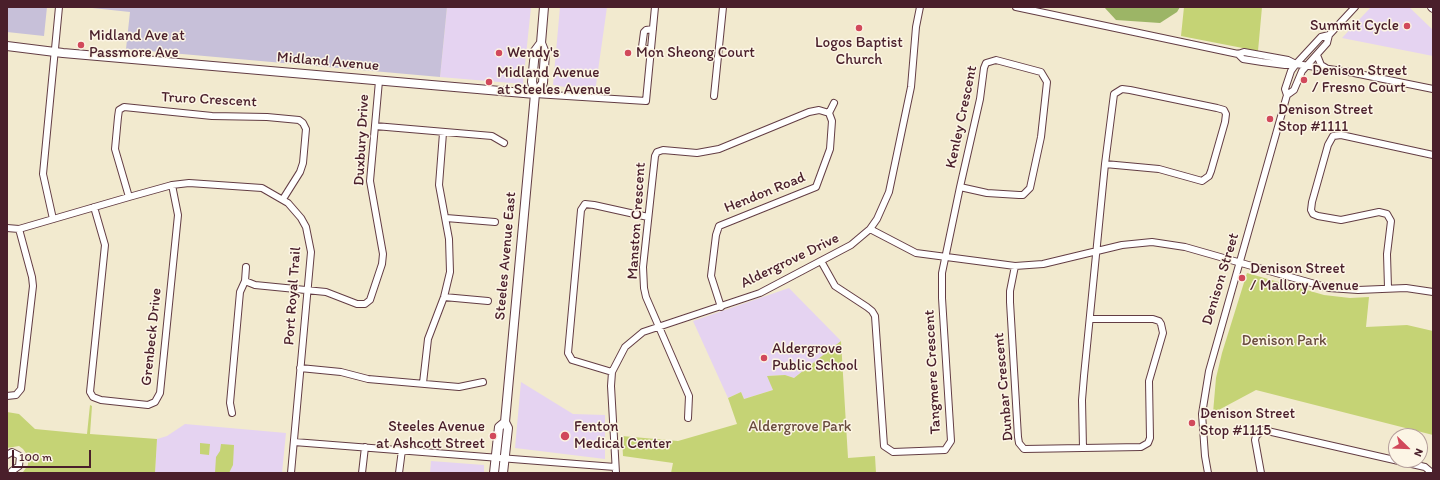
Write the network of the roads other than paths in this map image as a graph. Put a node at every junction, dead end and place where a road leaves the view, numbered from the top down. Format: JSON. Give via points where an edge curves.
{"nodes":[{"id":1,"x":59,"y":7,"type":"edge"},
{"id":2,"x":544,"y":7,"type":"edge"},
{"id":3,"x":655,"y":7,"type":"edge"},
{"id":4,"x":723,"y":7,"type":"edge"},
{"id":5,"x":920,"y":7,"type":"edge"},
{"id":6,"x":1016,"y":7,"type":"edge"},
{"id":7,"x":1355,"y":7,"type":"edge"},
{"id":8,"x":1028,"y":8,"type":"edge"},
{"id":9,"x":653,"y":29,"type":"junction"},
{"id":10,"x":1329,"y":35,"type":"junction"},
{"id":11,"x":7,"y":46,"type":"edge"},
{"id":12,"x":651,"y":51,"type":"junction"},
{"id":13,"x":55,"y":52,"type":"junction"},
{"id":14,"x":1317,"y":55,"type":"junction"},
{"id":15,"x":1296,"y":64,"type":"junction"},
{"id":16,"x":1306,"y":66,"type":"junction"},
{"id":17,"x":1328,"y":68,"type":"junction"},
{"id":18,"x":379,"y":81,"type":"junction"},
{"id":19,"x":1433,"y":89,"type":"edge"},
{"id":20,"x":535,"y":94,"type":"junction"},
{"id":21,"x":1287,"y":95,"type":"junction"},
{"id":22,"x":714,"y":96,"type":"dead end"},
{"id":23,"x":834,"y":103,"type":"dead end"},
{"id":24,"x":829,"y":113,"type":"junction"},
{"id":25,"x":375,"y":126,"type":"junction"},
{"id":26,"x":443,"y":133,"type":"junction"},
{"id":27,"x":504,"y":143,"type":"dead end"},
{"id":28,"x":1433,"y":155,"type":"edge"},
{"id":29,"x":1105,"y":164,"type":"junction"},
{"id":30,"x":172,"y":185,"type":"junction"},
{"id":31,"x":960,"y":187,"type":"junction"},
{"id":32,"x":130,"y":197,"type":"junction"},
{"id":33,"x":283,"y":199,"type":"junction"},
{"id":34,"x":94,"y":207,"type":"junction"},
{"id":35,"x":648,"y":217,"type":"junction"},
{"id":36,"x":446,"y":218,"type":"junction"},
{"id":37,"x":53,"y":219,"type":"junction"},
{"id":38,"x":495,"y":222,"type":"dead end"},
{"id":39,"x":7,"y":228,"type":"edge"},
{"id":40,"x":19,"y":229,"type":"junction"},
{"id":41,"x":870,"y":229,"type":"junction"},
{"id":42,"x":1096,"y":251,"type":"junction"},
{"id":43,"x":946,"y":258,"type":"junction"},
{"id":44,"x":821,"y":261,"type":"junction"},
{"id":45,"x":1240,"y":263,"type":"junction"},
{"id":46,"x":1015,"y":266,"type":"junction"},
{"id":47,"x":246,"y":267,"type":"dead end"},
{"id":48,"x":245,"y":281,"type":"junction"},
{"id":49,"x":1388,"y":288,"type":"junction"},
{"id":50,"x":307,"y":290,"type":"junction"},
{"id":51,"x":1433,"y":292,"type":"edge"},
{"id":52,"x":444,"y":297,"type":"junction"},
{"id":53,"x":488,"y":301,"type":"dead end"},
{"id":54,"x":721,"y":307,"type":"junction"},
{"id":55,"x":1090,"y":319,"type":"junction"},
{"id":56,"x":660,"y":327,"type":"junction"},
{"id":57,"x":300,"y":368,"type":"junction"},
{"id":58,"x":612,"y":372,"type":"junction"},
{"id":59,"x":483,"y":382,"type":"dead end"},
{"id":60,"x":423,"y":383,"type":"junction"},
{"id":61,"x":7,"y":396,"type":"edge"},
{"id":62,"x":232,"y":413,"type":"dead end"},
{"id":63,"x":688,"y":418,"type":"dead end"},
{"id":64,"x":505,"y":422,"type":"junction"},
{"id":65,"x":294,"y":442,"type":"junction"},
{"id":66,"x":365,"y":447,"type":"junction"},
{"id":67,"x":1083,"y":448,"type":"junction"},
{"id":68,"x":402,"y":450,"type":"junction"},
{"id":69,"x":7,"y":455,"type":"edge"},
{"id":70,"x":496,"y":458,"type":"junction"},
{"id":71,"x":505,"y":458,"type":"junction"},
{"id":72,"x":615,"y":470,"type":"edge"},
{"id":73,"x":10,"y":471,"type":"edge"},
{"id":74,"x":291,"y":473,"type":"edge"},
{"id":75,"x":362,"y":473,"type":"edge"},
{"id":76,"x":399,"y":473,"type":"edge"},
{"id":77,"x":494,"y":473,"type":"edge"},
{"id":78,"x":504,"y":473,"type":"edge"},
{"id":79,"x":1208,"y":473,"type":"edge"},
{"id":80,"x":1261,"y":473,"type":"edge"},
{"id":81,"x":1432,"y":473,"type":"edge"}],
"edges":[{"from":1,"to":13,"type":"street"},
{"from":2,"to":20,"type":"main road","name":"Steeles Avenue East","via":[[541,43],[546,53],[543,83]]},
{"from":3,"to":9,"type":"street"},
{"from":4,"to":22,"type":"street"},
{"from":5,"to":41,"type":"street","name":"Aldergrove Drive","via":[[911,87],[889,192],[883,209]]},
{"from":6,"to":8,"type":"street"},
{"from":7,"to":10,"type":"street","name":"Denison Street"},
{"from":8,"to":15,"type":"street","via":[[1238,54],[1243,59],[1285,65]]},
{"from":9,"to":12,"type":"street"},
{"from":9,"to":12,"type":"street","via":[[644,32],[642,47]]},
{"from":10,"to":14,"type":"street","name":"Denison Street","via":[[1327,43]]},
{"from":10,"to":15,"type":"street","name":"Denison Street","via":[[1321,37]]},
{"from":11,"to":13,"type":"main road","name":"Midland Avenue"},
{"from":12,"to":20,"type":"street","name":"Midland Avenue","via":[[646,101]]},
{"from":13,"to":18,"type":"main road","name":"Midland Avenue"},
{"from":13,"to":37,"type":"street","via":[[43,174]]},
{"from":14,"to":16,"type":"street","name":"Denison Street"},
{"from":14,"to":17,"type":"street","via":[[1321,65]]},
{"from":15,"to":16,"type":"street"},
{"from":15,"to":21,"type":"street","name":"Denison Street","via":[[1285,89]]},
{"from":16,"to":17,"type":"street"},
{"from":16,"to":21,"type":"street","name":"Denison Street","via":[[1294,90]]},
{"from":17,"to":19,"type":"street"},
{"from":18,"to":20,"type":"main road","name":"Midland Avenue"},
{"from":18,"to":25,"type":"street","name":"Duxbury Drive"},
{"from":20,"to":64,"type":"main road","name":"Steeles Avenue East"},
{"from":21,"to":45,"type":"street","name":"Denison Street"},
{"from":23,"to":24,"type":"street"},
{"from":24,"to":35,"type":"street","name":"Manston Crescent","via":[[819,110],[809,112],[719,149],[696,153],[668,149],[657,152],[653,164]]},
{"from":24,"to":54,"type":"street","name":"Hendon Road","via":[[832,121],[830,149],[816,187],[718,226],[711,276]]},
{"from":25,"to":26,"type":"street"},
{"from":25,"to":50,"type":"street","name":"Duxbury Drive","via":[[370,187],[383,254],[370,300],[365,304],[357,304],[326,292]]},
{"from":26,"to":27,"type":"street","via":[[492,136]]},
{"from":26,"to":36,"type":"street","via":[[439,185]]},
{"from":28,"to":49,"type":"street","via":[[1341,135],[1333,136],[1328,145],[1311,210],[1318,216],[1341,220],[1379,212],[1387,214],[1391,221],[1387,254]]},
{"from":29,"to":29,"type":"street","via":[[1159,169],[1202,181],[1211,171],[1226,114],[1224,110],[1217,108],[1122,89],[1114,94],[1112,101]]},
{"from":29,"to":42,"type":"street"},
{"from":30,"to":32,"type":"street","name":"Port Royal Trail"},
{"from":30,"to":33,"type":"street","name":"Port Royal Trail","via":[[189,183],[256,187]]},
{"from":30,"to":34,"type":"street","name":"Grenbeck Drive","via":[[178,215],[160,393],[155,402],[148,405],[101,400],[93,397],[90,392],[105,244]]},
{"from":31,"to":31,"type":"street","name":"Kenley Crescent","via":[[987,193],[1019,195],[1023,195],[1030,188],[1047,82],[1041,72],[996,60],[986,63]]},
{"from":31,"to":43,"type":"street","name":"Kenley Crescent"},
{"from":32,"to":33,"type":"street","name":"Truro Crescent","via":[[115,149],[119,110],[124,107],[212,116],[299,120],[306,129],[303,163]]},
{"from":32,"to":34,"type":"street","name":"Port Royal Trail"},
{"from":33,"to":50,"type":"street","name":"Port Royal Trail","via":[[301,218],[309,237],[311,252]]},
{"from":34,"to":37,"type":"street","name":"Port Royal Trail"},
{"from":35,"to":56,"type":"street","name":"Manston Crescent","via":[[643,268],[644,288]]},
{"from":35,"to":58,"type":"street","via":[[589,204],[585,204],[581,210],[568,353],[572,360]]},
{"from":36,"to":38,"type":"street"},
{"from":36,"to":52,"type":"street","via":[[450,239],[450,272]]},
{"from":37,"to":40,"type":"street","name":"Port Royal Trail"},
{"from":39,"to":40,"type":"street","name":"Port Royal Trail"},
{"from":40,"to":61,"type":"street","via":[[32,277],[32,286],[22,385],[16,396]]},
{"from":41,"to":43,"type":"street","via":[[916,253]]},
{"from":41,"to":44,"type":"street","name":"Aldergrove Drive","via":[[851,246]]},
{"from":42,"to":45,"type":"street","via":[[1140,242],[1167,244]]},
{"from":42,"to":46,"type":"street","via":[[1043,264]]},
{"from":42,"to":55,"type":"street"},
{"from":43,"to":44,"type":"street","name":"Tangmere Crescent","via":[[942,273],[942,298],[950,441],[945,450],[938,452],[893,452],[884,446],[875,316],[867,307],[835,286]]},
{"from":43,"to":46,"type":"street"},
{"from":44,"to":54,"type":"street","name":"Aldergrove Drive","via":[[760,293]]},
{"from":45,"to":49,"type":"street","via":[[1329,288]]},
{"from":45,"to":79,"type":"street","name":"Denison Street","via":[[1215,346],[1205,391],[1202,414]]},
{"from":46,"to":67,"type":"street","name":"Dunbar Crescent","via":[[1010,302],[1019,443],[1024,449]]},
{"from":47,"to":48,"type":"street"},
{"from":48,"to":50,"type":"street","via":[[255,285]]},
{"from":48,"to":62,"type":"street","via":[[240,292],[230,403]]},
{"from":49,"to":51,"type":"street","via":[[1413,288]]},
{"from":50,"to":57,"type":"street","name":"Port Royal Trail"},
{"from":52,"to":53,"type":"street"},
{"from":52,"to":60,"type":"street","via":[[428,339]]},
{"from":54,"to":56,"type":"street","name":"Aldergrove Drive"},
{"from":55,"to":67,"type":"street","via":[[1082,400]]},
{"from":55,"to":67,"type":"street","name":"Dunbar Crescent","via":[[1153,319],[1159,321],[1163,333],[1149,381],[1148,443],[1141,447]]},
{"from":56,"to":58,"type":"street","name":"Aldergrove Drive","via":[[644,332],[631,342]]},
{"from":56,"to":63,"type":"street","name":"Manston Crescent","via":[[689,396]]},
{"from":57,"to":60,"type":"street","via":[[341,372],[368,379]]},
{"from":57,"to":65,"type":"street","name":"Port Royal Trail"},
{"from":58,"to":72,"type":"street","name":"Aldergrove Drive"},
{"from":59,"to":60,"type":"street","via":[[459,387]]},
{"from":64,"to":70,"type":"main road","name":"Steeles Avenue East","via":[[499,427]]},
{"from":64,"to":71,"type":"main road","name":"Steeles Avenue East","via":[[508,428]]},
{"from":65,"to":66,"type":"street"},
{"from":65,"to":74,"type":"street","name":"Port Royal Trail"},
{"from":66,"to":68,"type":"street"},
{"from":66,"to":75,"type":"street"},
{"from":68,"to":70,"type":"street"},
{"from":68,"to":76,"type":"street"},
{"from":69,"to":73,"type":"street","via":[[12,452],[20,456],[19,466]]},
{"from":70,"to":71,"type":"street"},
{"from":70,"to":77,"type":"main road","name":"Steeles Avenue East"},
{"from":71,"to":72,"type":"street"},
{"from":71,"to":78,"type":"main road","name":"Steeles Avenue East"},
{"from":80,"to":81,"type":"street","via":[[1255,440],[1263,430],[1425,467]]}]}
